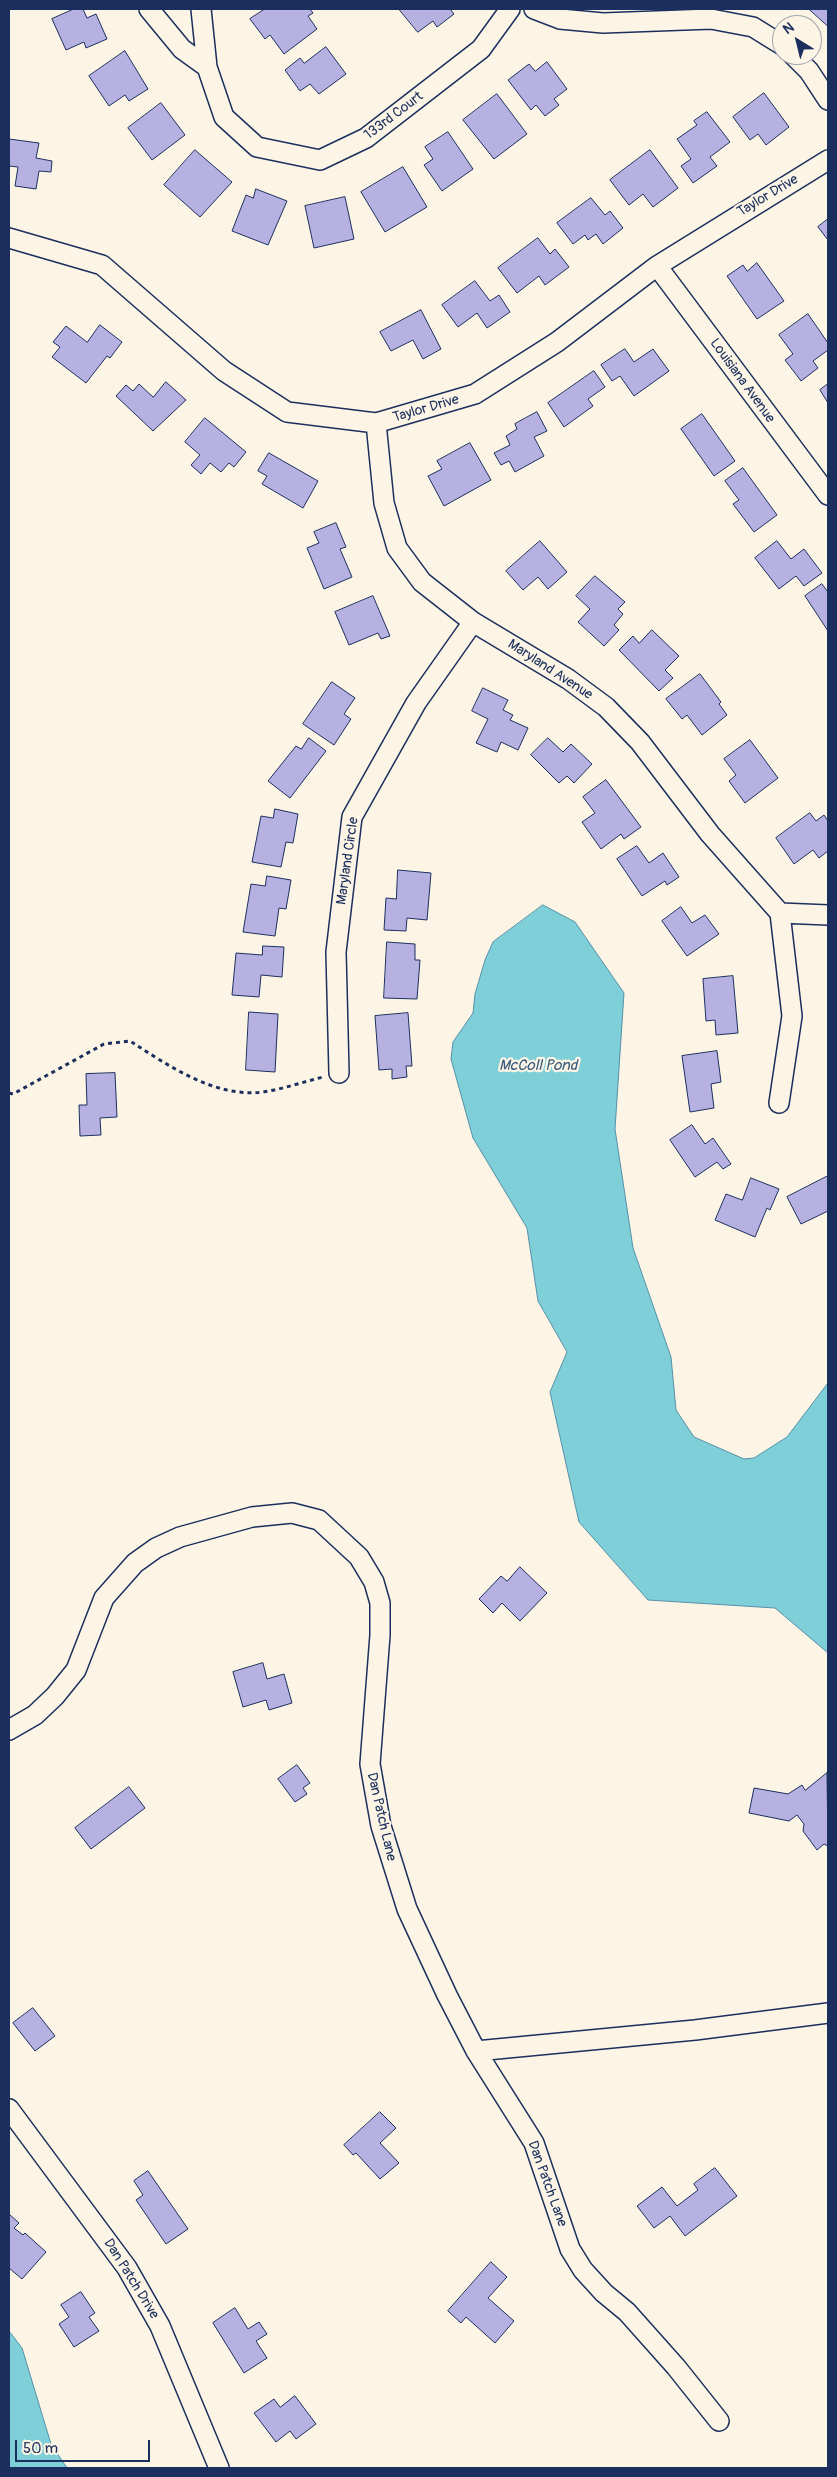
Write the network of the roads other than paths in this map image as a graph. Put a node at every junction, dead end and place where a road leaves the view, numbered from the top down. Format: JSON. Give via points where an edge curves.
{"nodes":[{"id":1,"x":149,"y":9,"type":"edge"},
{"id":2,"x":201,"y":9,"type":"edge"},
{"id":3,"x":510,"y":9,"type":"edge"},
{"id":4,"x":534,"y":9,"type":"edge"},
{"id":5,"x":772,"y":39,"type":"edge"},
{"id":6,"x":803,"y":65,"type":"edge"},
{"id":7,"x":207,"y":67,"type":"junction"},
{"id":8,"x":828,"y":100,"type":"edge"},
{"id":9,"x":828,"y":160,"type":"edge"},
{"id":10,"x":9,"y":238,"type":"edge"},
{"id":11,"x":657,"y":266,"type":"junction"},
{"id":12,"x":376,"y":423,"type":"junction"},
{"id":13,"x":828,"y":495,"type":"edge"},
{"id":14,"x":473,"y":622,"type":"junction"},
{"id":15,"x":780,"y":913,"type":"junction"},
{"id":16,"x":828,"y":916,"type":"edge"},
{"id":17,"x":339,"y":1073,"type":"road end"},
{"id":18,"x":779,"y":1103,"type":"dead end"},
{"id":19,"x":9,"y":1730,"type":"edge"},
{"id":20,"x":828,"y":2013,"type":"edge"},
{"id":21,"x":476,"y":2051,"type":"junction"},
{"id":22,"x":9,"y":2109,"type":"edge"},
{"id":23,"x":718,"y":2421,"type":"dead end"},
{"id":24,"x":219,"y":2468,"type":"edge"}],
"edges":[{"from":1,"to":7,"type":"street","via":[[182,49]]},
{"from":2,"to":7,"type":"street","name":"133rd Court"},
{"from":3,"to":7,"type":"street","name":"133rd Court","via":[[480,49],[366,138],[320,160],[257,147],[224,117]]},
{"from":4,"to":5,"type":"street","via":[[560,20],[603,23],[711,19],[753,28]]},
{"from":6,"to":8,"type":"street"},
{"from":9,"to":11,"type":"street","name":"Taylor Drive"},
{"from":10,"to":12,"type":"street","name":"Taylor Drive","via":[[102,265],[224,370],[287,412]]},
{"from":11,"to":12,"type":"street","name":"Taylor Drive","via":[[557,342],[475,394]]},
{"from":11,"to":13,"type":"street","name":"Louisiana Avenue"},
{"from":12,"to":14,"type":"street","name":"Maryland Avenue","via":[[384,503],[397,548],[422,582]]},
{"from":14,"to":15,"type":"street","name":"Maryland Avenue","via":[[568,679],[606,707],[640,742],[710,834]]},
{"from":14,"to":17,"type":"street","name":"Maryland Circle","via":[[416,703],[352,818],[336,952]]},
{"from":15,"to":16,"type":"street"},
{"from":15,"to":18,"type":"street","via":[[792,1016]]},
{"from":19,"to":21,"type":"street","name":"Dan Patch Lane","via":[[35,1715],[76,1670],[104,1598],[135,1563],[156,1548],[180,1537],[252,1517],[292,1513],[319,1520],[360,1557],[374,1582],[380,1603],[370,1764],[374,1799],[407,1909]]},
{"from":20,"to":21,"type":"street","via":[[694,2030]]},
{"from":21,"to":23,"type":"street","name":"Dan Patch Lane","via":[[534,2143],[570,2249],[583,2270],[627,2312]]},
{"from":22,"to":24,"type":"street","name":"Dan Patch Drive","via":[[127,2268],[160,2326]]}]}
